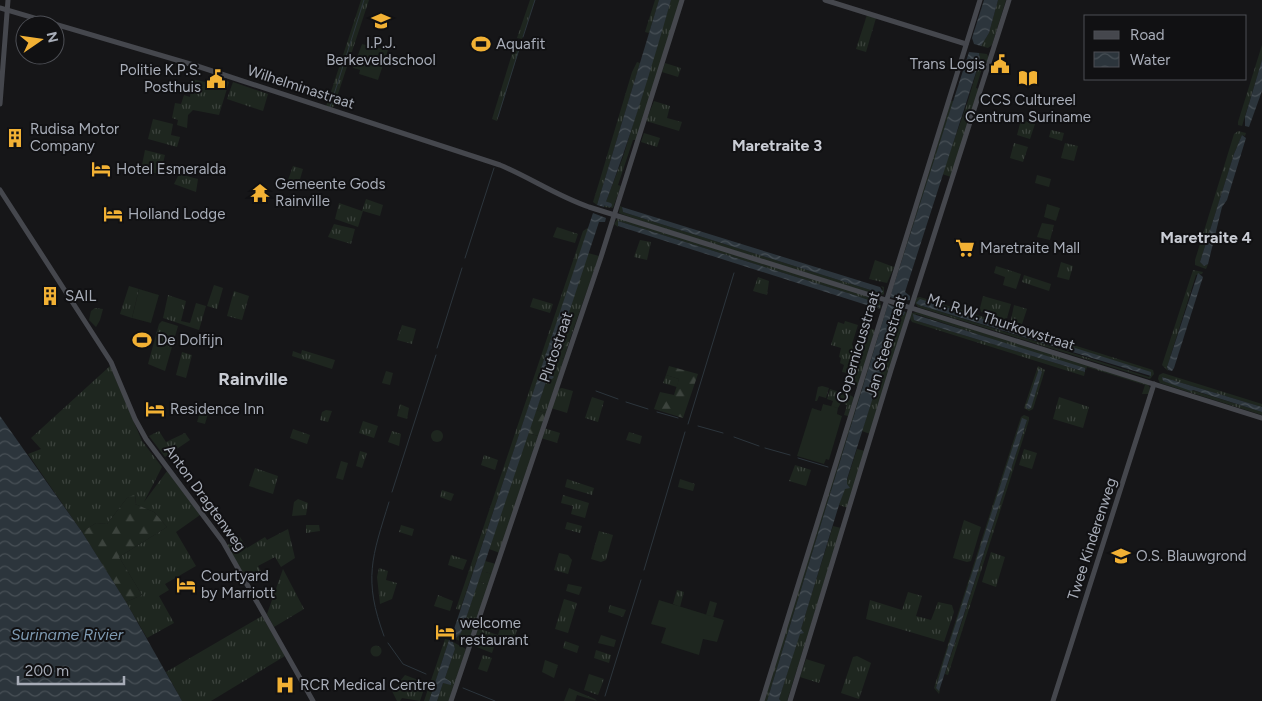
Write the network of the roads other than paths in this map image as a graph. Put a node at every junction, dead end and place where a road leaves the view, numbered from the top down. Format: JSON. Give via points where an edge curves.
{"nodes":[{"id":1,"x":8,"y":0,"type":"edge"},
{"id":2,"x":682,"y":0,"type":"edge"},
{"id":3,"x":825,"y":0,"type":"edge"},
{"id":4,"x":980,"y":0,"type":"edge"},
{"id":5,"x":1009,"y":0,"type":"edge"},
{"id":6,"x":0,"y":8,"type":"edge"},
{"id":7,"x":7,"y":11,"type":"junction"},
{"id":8,"x":966,"y":44,"type":"junction"},
{"id":9,"x":0,"y":104,"type":"edge"},
{"id":10,"x":0,"y":190,"type":"edge"},
{"id":11,"x":591,"y":208,"type":"joint"},
{"id":12,"x":612,"y":213,"type":"junction"},
{"id":13,"x":886,"y":300,"type":"junction"},
{"id":14,"x":911,"y":307,"type":"junction"},
{"id":15,"x":1154,"y":384,"type":"junction"},
{"id":16,"x":1262,"y":418,"type":"edge"},
{"id":17,"x":313,"y":701,"type":"edge"},
{"id":18,"x":451,"y":701,"type":"edge"},
{"id":19,"x":762,"y":701,"type":"edge"},
{"id":20,"x":790,"y":701,"type":"edge"},
{"id":21,"x":1053,"y":701,"type":"edge"}],
"edges":[{"from":1,"to":7,"type":"street"},
{"from":2,"to":12,"type":"street","name":"Plutostraat"},
{"from":3,"to":8,"type":"street"},
{"from":4,"to":8,"type":"street","name":"Copernicusstraat"},
{"from":5,"to":14,"type":"street","name":"Jan Steenstraat"},
{"from":6,"to":7,"type":"street","name":"Wilhelminastraat"},
{"from":7,"to":9,"type":"street"},
{"from":7,"to":11,"type":"street","name":"Wilhelminastraat","via":[[205,69],[500,165]]},
{"from":8,"to":13,"type":"street","name":"Copernicusstraat"},
{"from":10,"to":17,"type":"street","name":"Anton Dragtenweg","via":[[112,362],[146,438],[223,542]]},
{"from":11,"to":12,"type":"street","name":"Mr. R.W. Thurkowstraat"},
{"from":12,"to":13,"type":"street","name":"Mr. R.W. Thurkowstraat"},
{"from":12,"to":18,"type":"street","name":"Plutostraat"},
{"from":13,"to":14,"type":"street","name":"Mr. R.W. Thurkowstraat"},
{"from":13,"to":19,"type":"street","name":"Copernicusstraat"},
{"from":14,"to":15,"type":"street","name":"Mr. R.W. Thurkowstraat"},
{"from":14,"to":20,"type":"street","name":"Jan Steenstraat"},
{"from":15,"to":16,"type":"street","name":"Mr. R.W. Thurkowstraat"},
{"from":15,"to":21,"type":"street","name":"Twee Kinderenweg"}]}
